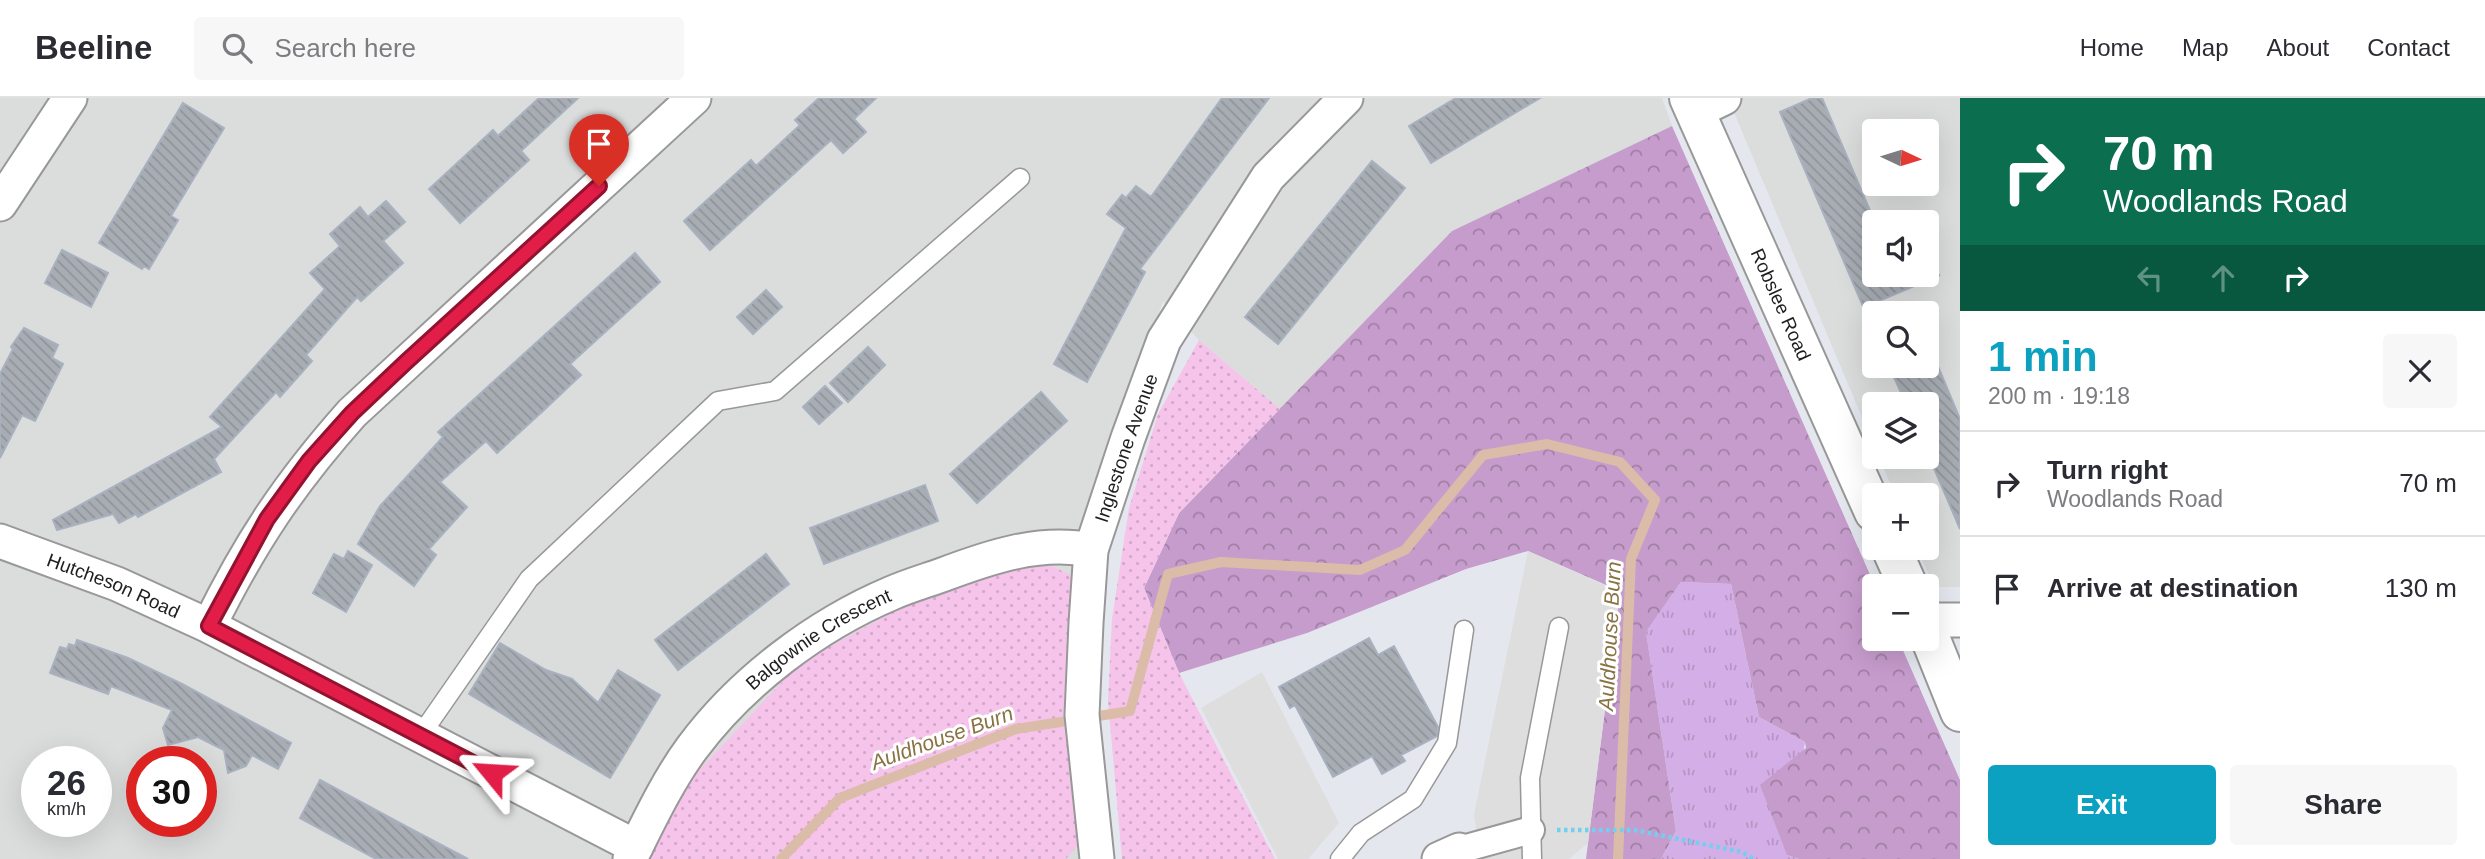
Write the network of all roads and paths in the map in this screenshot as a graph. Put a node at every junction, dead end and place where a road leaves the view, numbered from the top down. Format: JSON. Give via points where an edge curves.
{"nodes":[{"id":1,"x":70,"y":98,"type":"edge"},
{"id":2,"x":694,"y":98,"type":"edge"},
{"id":3,"x":1346,"y":98,"type":"edge"},
{"id":4,"x":1703,"y":103,"type":"edge"},
{"id":5,"x":1020,"y":178,"type":"dead end"},
{"id":6,"x":0,"y":204,"type":"edge"},
{"id":7,"x":1862,"y":483,"type":"edge"},
{"id":8,"x":0,"y":541,"type":"edge"},
{"id":9,"x":1091,"y":550,"type":"junction"},
{"id":10,"x":1939,"y":620,"type":"edge"},
{"id":11,"x":1960,"y":620,"type":"edge"},
{"id":12,"x":209,"y":626,"type":"junction"},
{"id":13,"x":1559,"y":627,"type":"dead end"},
{"id":14,"x":1464,"y":630,"type":"dead end"},
{"id":15,"x":1935,"y":651,"type":"edge"},
{"id":16,"x":1960,"y":712,"type":"edge"},
{"id":17,"x":420,"y":736,"type":"junction"},
{"id":18,"x":1531,"y":830,"type":"junction"},
{"id":19,"x":633,"y":853,"type":"edge"},
{"id":20,"x":1449,"y":855,"type":"edge"},
{"id":21,"x":1097,"y":859,"type":"edge"},
{"id":22,"x":1340,"y":859,"type":"edge"},
{"id":23,"x":1532,"y":859,"type":"edge"},
{"id":24,"x":1755,"y":859,"type":"edge"}],
"edges":[{"from":1,"to":6,"type":"street"},
{"from":2,"to":12,"type":"street","via":[[352,413],[309,461],[267,519]]},
{"from":3,"to":9,"type":"street","name":"Inglestone Avenue","via":[[1268,177],[1164,340]]},
{"from":4,"to":7,"type":"street","name":"Robslee Road"},
{"from":5,"to":17,"type":"lane","via":[[775,391],[718,401],[529,579]]},
{"from":8,"to":12,"type":"street","name":"Hutcheson Road","via":[[117,584]]},
{"from":9,"to":19,"type":"street","name":"Balgownie Crescent","via":[[1044,547],[992,556],[891,593],[790,653],[752,683],[692,748]]},
{"from":9,"to":21,"type":"street","name":"Inglestone Avenue","via":[[1082,715]]},
{"from":10,"to":11,"type":"street"},
{"from":12,"to":17,"type":"street","name":"Hutcheson Road"},
{"from":13,"to":18,"type":"lane","via":[[1530,778]]},
{"from":14,"to":22,"type":"lane","via":[[1447,743],[1413,799],[1361,834]]},
{"from":15,"to":16,"type":"street"},
{"from":17,"to":19,"type":"street","name":"Hutcheson Road"},
{"from":18,"to":20,"type":"street"},
{"from":18,"to":23,"type":"lane"},
{"from":18,"to":24,"type":"path","via":[[1634,830],[1742,852]]}]}
